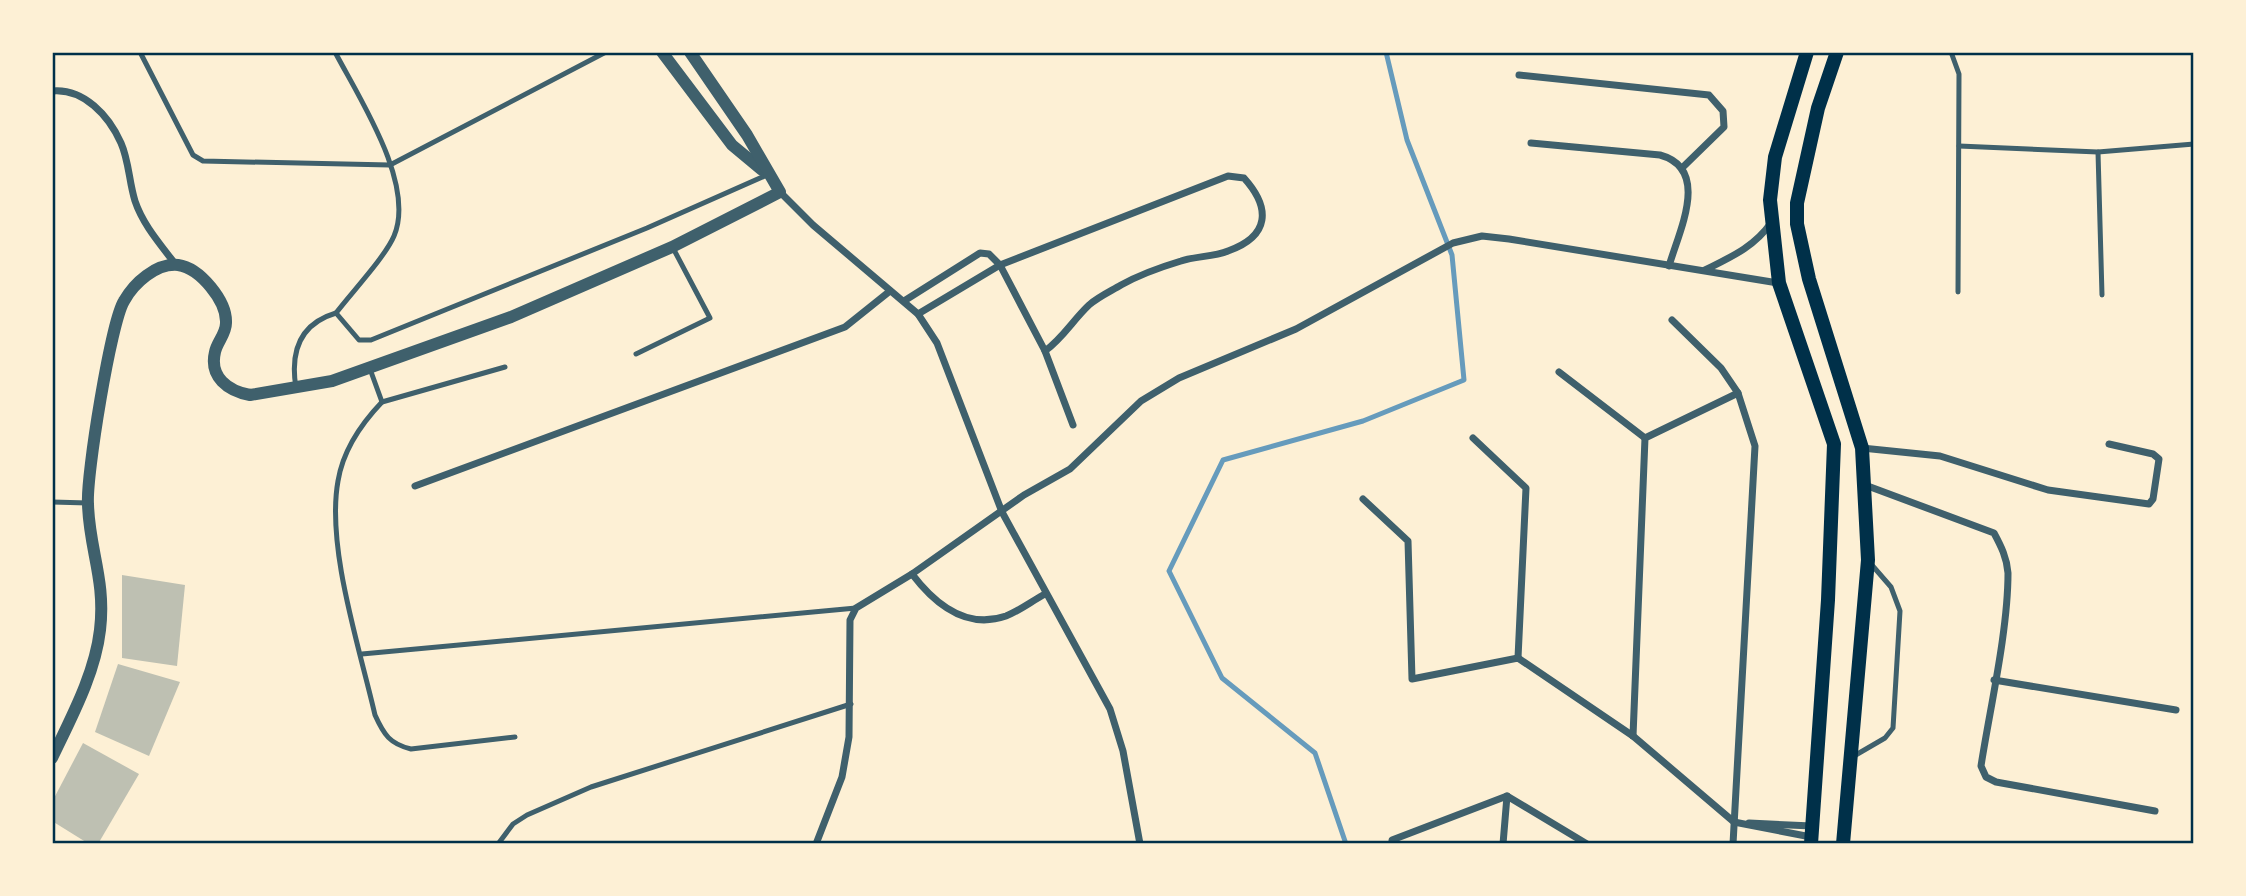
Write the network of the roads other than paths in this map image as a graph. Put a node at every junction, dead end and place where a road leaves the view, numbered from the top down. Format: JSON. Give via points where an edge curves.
{"nodes":[{"id":1,"x":140,"y":52,"type":"edge"},
{"id":2,"x":335,"y":52,"type":"edge"},
{"id":3,"x":606,"y":52,"type":"edge"},
{"id":4,"x":662,"y":52,"type":"edge"},
{"id":5,"x":690,"y":52,"type":"edge"},
{"id":6,"x":1807,"y":52,"type":"edge"},
{"id":7,"x":1837,"y":52,"type":"edge"},
{"id":8,"x":1951,"y":52,"type":"edge"},
{"id":9,"x":1519,"y":75,"type":"dead end"},
{"id":10,"x":52,"y":91,"type":"edge"},
{"id":11,"x":1531,"y":142,"type":"dead end"},
{"id":12,"x":2193,"y":144,"type":"edge"},
{"id":13,"x":1959,"y":146,"type":"junction"},
{"id":14,"x":2098,"y":152,"type":"junction"},
{"id":15,"x":390,"y":164,"type":"junction"},
{"id":16,"x":1683,"y":167,"type":"junction"},
{"id":17,"x":767,"y":175,"type":"junction"},
{"id":18,"x":780,"y":192,"type":"junction"},
{"id":19,"x":1771,"y":223,"type":"junction"},
{"id":20,"x":672,"y":247,"type":"junction"},
{"id":21,"x":176,"y":265,"type":"junction"},
{"id":22,"x":1000,"y":265,"type":"junction"},
{"id":23,"x":1670,"y":266,"type":"junction"},
{"id":24,"x":1705,"y":270,"type":"junction"},
{"id":25,"x":1779,"y":283,"type":"junction"},
{"id":26,"x":890,"y":291,"type":"junction"},
{"id":27,"x":1958,"y":292,"type":"dead end"},
{"id":28,"x":2102,"y":295,"type":"dead end"},
{"id":29,"x":904,"y":301,"type":"junction"},
{"id":30,"x":336,"y":313,"type":"junction"},
{"id":31,"x":918,"y":314,"type":"junction"},
{"id":32,"x":1672,"y":320,"type":"dead end"},
{"id":33,"x":1045,"y":351,"type":"junction"},
{"id":34,"x":636,"y":354,"type":"dead end"},
{"id":35,"x":505,"y":367,"type":"dead end"},
{"id":36,"x":370,"y":369,"type":"junction"},
{"id":37,"x":1559,"y":372,"type":"dead end"},
{"id":38,"x":296,"y":388,"type":"junction"},
{"id":39,"x":1738,"y":393,"type":"junction"},
{"id":40,"x":382,"y":402,"type":"junction"},
{"id":41,"x":1073,"y":425,"type":"dead end"},
{"id":42,"x":1473,"y":438,"type":"dead end"},
{"id":43,"x":1645,"y":438,"type":"junction"},
{"id":44,"x":2109,"y":444,"type":"dead end"},
{"id":45,"x":1863,"y":447,"type":"junction"},
{"id":46,"x":1865,"y":485,"type":"junction"},
{"id":47,"x":415,"y":486,"type":"dead end"},
{"id":48,"x":1363,"y":499,"type":"dead end"},
{"id":49,"x":52,"y":502,"type":"edge"},
{"id":50,"x":88,"y":503,"type":"junction"},
{"id":51,"x":1002,"y":512,"type":"junction"},
{"id":52,"x":1868,"y":560,"type":"junction"},
{"id":53,"x":912,"y":574,"type":"junction"},
{"id":54,"x":1045,"y":594,"type":"junction"},
{"id":55,"x":856,"y":608,"type":"junction"},
{"id":56,"x":362,"y":654,"type":"junction"},
{"id":57,"x":1518,"y":658,"type":"junction"},
{"id":58,"x":1994,"y":680,"type":"junction"},
{"id":59,"x":851,"y":704,"type":"junction"},
{"id":60,"x":2176,"y":710,"type":"dead end"},
{"id":61,"x":1633,"y":736,"type":"junction"},
{"id":62,"x":515,"y":737,"type":"dead end"},
{"id":63,"x":1852,"y":757,"type":"junction"},
{"id":64,"x":52,"y":758,"type":"edge"},
{"id":65,"x":1507,"y":796,"type":"junction"},
{"id":66,"x":2155,"y":811,"type":"dead end"},
{"id":67,"x":1734,"y":822,"type":"junction"},
{"id":68,"x":1811,"y":835,"type":"edge"},
{"id":69,"x":1392,"y":842,"type":"edge"},
{"id":70,"x":498,"y":844,"type":"edge"},
{"id":71,"x":816,"y":844,"type":"edge"},
{"id":72,"x":1140,"y":844,"type":"edge"},
{"id":73,"x":1503,"y":844,"type":"edge"},
{"id":74,"x":1587,"y":844,"type":"edge"},
{"id":75,"x":1733,"y":844,"type":"edge"},
{"id":76,"x":1843,"y":844,"type":"edge"}],
"edges":[{"from":1,"to":15,"type":"lane","via":[[193,155],[203,161]]},
{"from":2,"to":15,"type":"lane"},
{"from":3,"to":15,"type":"lane"},
{"from":4,"to":17,"type":"street","via":[[732,145]]},
{"from":5,"to":17,"type":"street","via":[[747,135]]},
{"from":6,"to":19,"type":"main road","via":[[1775,157]]},
{"from":7,"to":45,"type":"main road","via":[[1818,108],[1797,203],[1797,224],[1809,279]]},
{"from":8,"to":13,"type":"lane","via":[[1959,74]]},
{"from":9,"to":16,"type":"street","via":[[1709,95],[1723,111],[1724,127]]},
{"from":10,"to":21,"type":"street","via":[[83,96],[111,124],[121,144],[135,201]]},
{"from":11,"to":16,"type":"street","via":[[1660,155]]},
{"from":12,"to":14,"type":"lane"},
{"from":13,"to":14,"type":"lane"},
{"from":13,"to":27,"type":"lane"},
{"from":14,"to":28,"type":"lane"},
{"from":15,"to":30,"type":"lane","via":[[399,215],[393,237]]},
{"from":16,"to":23,"type":"street","via":[[1689,196]]},
{"from":17,"to":18,"type":"street"},
{"from":17,"to":30,"type":"lane","via":[[371,340],[359,340]]},
{"from":18,"to":20,"type":"street"},
{"from":18,"to":26,"type":"street"},
{"from":19,"to":24,"type":"street","via":[[1753,244]]},
{"from":19,"to":25,"type":"main road"},
{"from":20,"to":34,"type":"lane","via":[[710,318]]},
{"from":20,"to":36,"type":"street","via":[[512,317]]},
{"from":21,"to":38,"type":"street","via":[[201,276],[222,307],[226,322],[214,363],[225,386],[250,395]]},
{"from":21,"to":50,"type":"street","via":[[137,282],[122,303],[89,476]]},
{"from":22,"to":29,"type":"street","via":[[989,254],[980,253]]},
{"from":22,"to":31,"type":"street"},
{"from":22,"to":33,"type":"street"},
{"from":22,"to":33,"type":"street","via":[[1228,176],[1244,178],[1256,192],[1263,209],[1262,224],[1253,238],[1229,251],[1183,260],[1123,284],[1091,304],[1061,340]]},
{"from":23,"to":24,"type":"street"},
{"from":23,"to":51,"type":"street","via":[[1509,239],[1465,238],[1297,329],[1179,378],[1141,401],[1070,469]]},
{"from":24,"to":25,"type":"street"},
{"from":25,"to":68,"type":"main road","via":[[1835,444]]},
{"from":26,"to":29,"type":"street"},
{"from":26,"to":47,"type":"street","via":[[845,327]]},
{"from":29,"to":31,"type":"street"},
{"from":30,"to":38,"type":"lane","via":[[323,317],[301,335],[292,366]]},
{"from":31,"to":51,"type":"street","via":[[951,375]]},
{"from":32,"to":39,"type":"street","via":[[1721,368]]},
{"from":33,"to":41,"type":"street"},
{"from":35,"to":40,"type":"lane"},
{"from":36,"to":38,"type":"street"},
{"from":36,"to":40,"type":"lane"},
{"from":37,"to":43,"type":"street"},
{"from":39,"to":43,"type":"street"},
{"from":39,"to":67,"type":"street","via":[[1755,446]]},
{"from":40,"to":56,"type":"lane","via":[[364,421],[338,480],[340,549]]},
{"from":42,"to":57,"type":"street","via":[[1526,488]]},
{"from":43,"to":61,"type":"street"},
{"from":44,"to":45,"type":"street","via":[[2159,459],[2149,504],[2048,490],[1940,456]]},
{"from":45,"to":46,"type":"main road"},
{"from":46,"to":52,"type":"main road"},
{"from":46,"to":58,"type":"street","via":[[1994,533],[2008,573]]},
{"from":48,"to":57,"type":"street","via":[[1408,541],[1412,679]]},
{"from":49,"to":50,"type":"lane"},
{"from":50,"to":64,"type":"street","via":[[100,567],[100,632]]},
{"from":51,"to":53,"type":"street"},
{"from":51,"to":54,"type":"street"},
{"from":52,"to":63,"type":"main road"},
{"from":52,"to":63,"type":"lane","via":[[1891,587],[1900,611],[1893,728],[1885,738]]},
{"from":53,"to":54,"type":"street","via":[[929,597],[965,617],[1007,615]]},
{"from":53,"to":55,"type":"street"},
{"from":54,"to":72,"type":"street","via":[[1110,709],[1123,751]]},
{"from":55,"to":56,"type":"lane"},
{"from":55,"to":59,"type":"street","via":[[850,620]]},
{"from":56,"to":62,"type":"lane","via":[[375,715],[395,745],[411,749]]},
{"from":57,"to":61,"type":"street"},
{"from":58,"to":60,"type":"street"},
{"from":58,"to":66,"type":"street","via":[[1981,766],[1986,777]]},
{"from":59,"to":70,"type":"lane","via":[[591,787],[527,815],[513,824]]},
{"from":59,"to":71,"type":"street","via":[[842,777]]},
{"from":61,"to":67,"type":"street"},
{"from":63,"to":76,"type":"main road"},
{"from":65,"to":69,"type":"street"},
{"from":65,"to":73,"type":"street"},
{"from":65,"to":74,"type":"street"},
{"from":67,"to":68,"type":"street"},
{"from":67,"to":75,"type":"street"}]}
